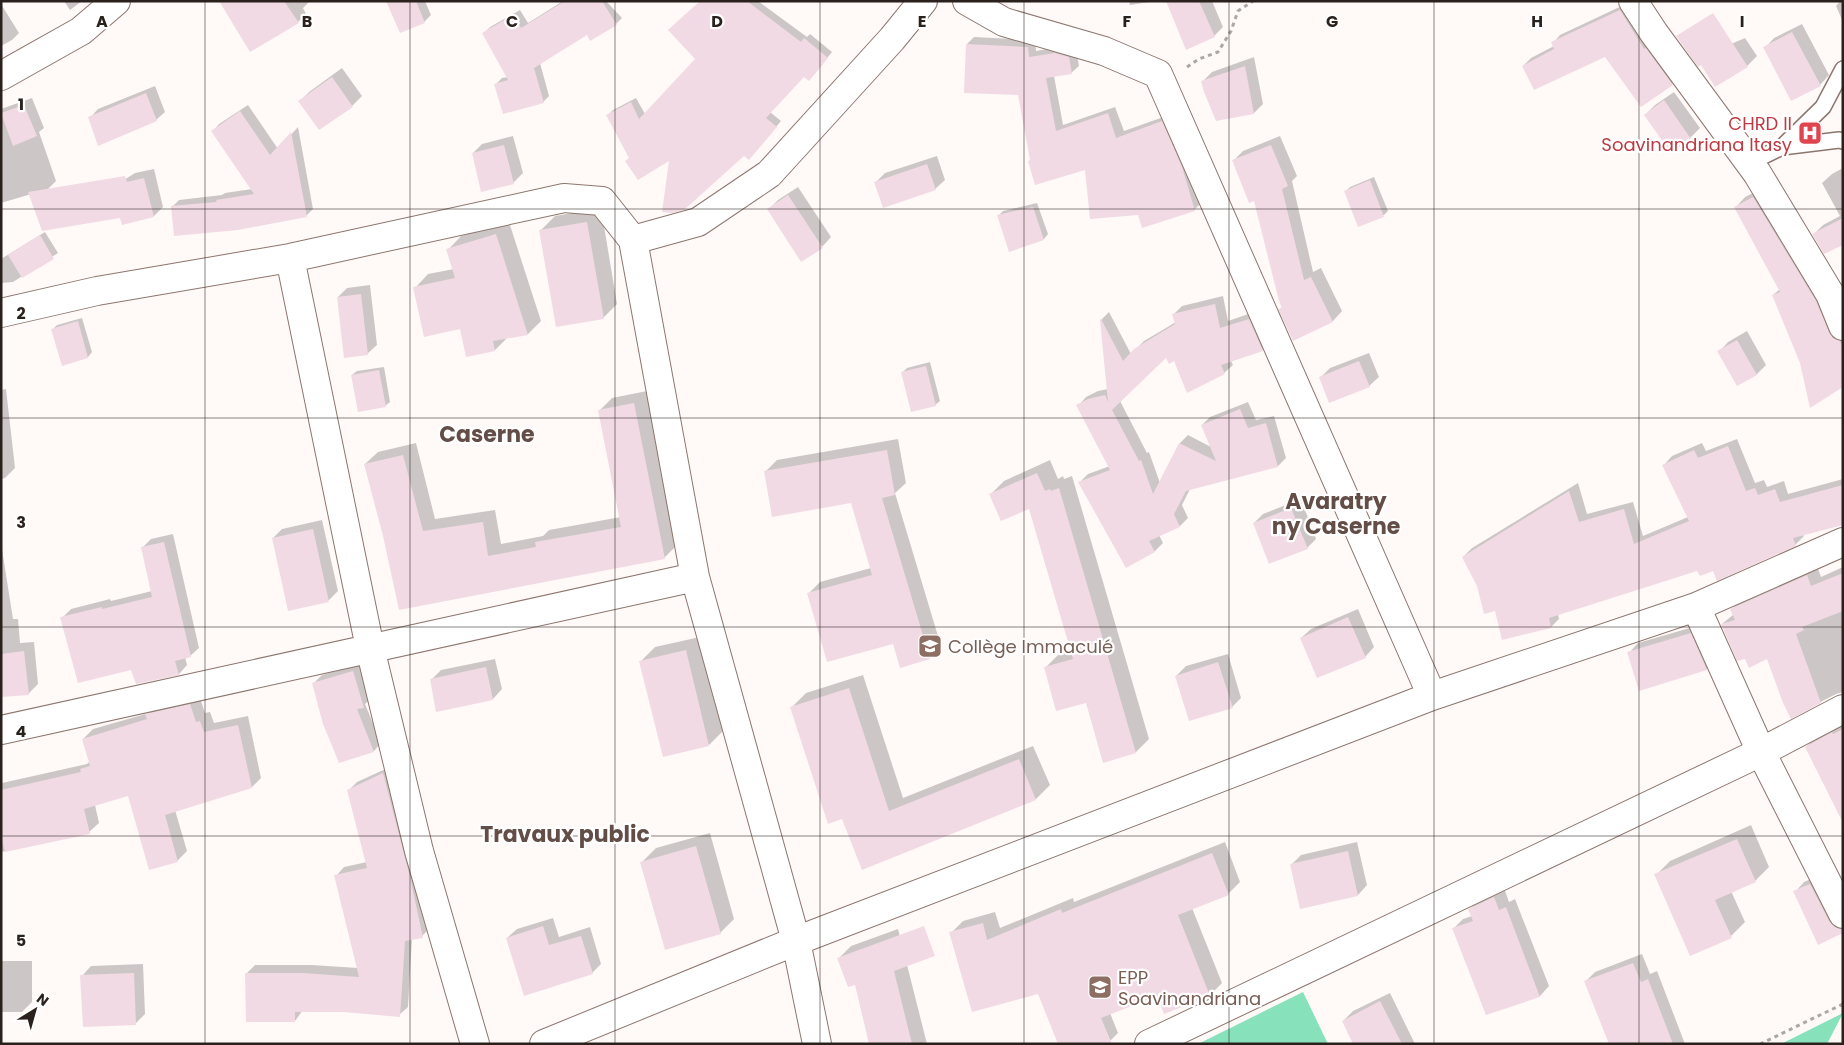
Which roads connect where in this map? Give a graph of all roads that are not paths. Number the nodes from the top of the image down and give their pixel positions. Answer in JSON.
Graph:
{"nodes":[{"id":1,"x":116,"y":1,"type":"edge"},
{"id":2,"x":923,"y":1,"type":"edge"},
{"id":3,"x":967,"y":1,"type":"edge"},
{"id":4,"x":1633,"y":1,"type":"edge"},
{"id":5,"x":1843,"y":69,"type":"edge"},
{"id":6,"x":1,"y":76,"type":"edge"},
{"id":7,"x":1843,"y":142,"type":"edge"},
{"id":8,"x":1782,"y":147,"type":"junction"},
{"id":9,"x":1749,"y":162,"type":"junction"},
{"id":10,"x":633,"y":240,"type":"junction"},
{"id":11,"x":290,"y":258,"type":"junction"},
{"id":12,"x":1836,"y":290,"type":"edge"},
{"id":13,"x":1,"y":313,"type":"edge"},
{"id":14,"x":1843,"y":326,"type":"edge"},
{"id":15,"x":1843,"y":542,"type":"edge"},
{"id":16,"x":695,"y":577,"type":"junction"},
{"id":17,"x":1696,"y":607,"type":"junction"},
{"id":18,"x":370,"y":648,"type":"junction"},
{"id":19,"x":1432,"y":696,"type":"junction"},
{"id":20,"x":1843,"y":709,"type":"edge"},
{"id":21,"x":1,"y":730,"type":"edge"},
{"id":22,"x":1761,"y":752,"type":"junction"},
{"id":23,"x":1843,"y":914,"type":"edge"},
{"id":24,"x":796,"y":941,"type":"junction"},
{"id":25,"x":475,"y":1044,"type":"edge"},
{"id":26,"x":544,"y":1044,"type":"edge"},
{"id":27,"x":818,"y":1044,"type":"edge"},
{"id":28,"x":1149,"y":1044,"type":"edge"}],
"edges":[{"from":1,"to":6,"type":"street"},
{"from":2,"to":10,"type":"street"},
{"from":3,"to":19,"type":"street"},
{"from":4,"to":9,"type":"street"},
{"from":5,"to":8,"type":"lane"},
{"from":7,"to":8,"type":"lane"},
{"from":8,"to":9,"type":"lane"},
{"from":9,"to":12,"type":"street"},
{"from":10,"to":11,"type":"street"},
{"from":10,"to":16,"type":"street"},
{"from":11,"to":13,"type":"street"},
{"from":11,"to":18,"type":"street"},
{"from":12,"to":14,"type":"street"},
{"from":15,"to":17,"type":"street"},
{"from":16,"to":18,"type":"street"},
{"from":16,"to":24,"type":"street"},
{"from":17,"to":19,"type":"street"},
{"from":17,"to":22,"type":"street"},
{"from":18,"to":21,"type":"street"},
{"from":18,"to":25,"type":"street"},
{"from":19,"to":24,"type":"street"},
{"from":20,"to":22,"type":"street"},
{"from":22,"to":23,"type":"street"},
{"from":22,"to":28,"type":"street"},
{"from":24,"to":26,"type":"street"},
{"from":24,"to":27,"type":"street"}]}
